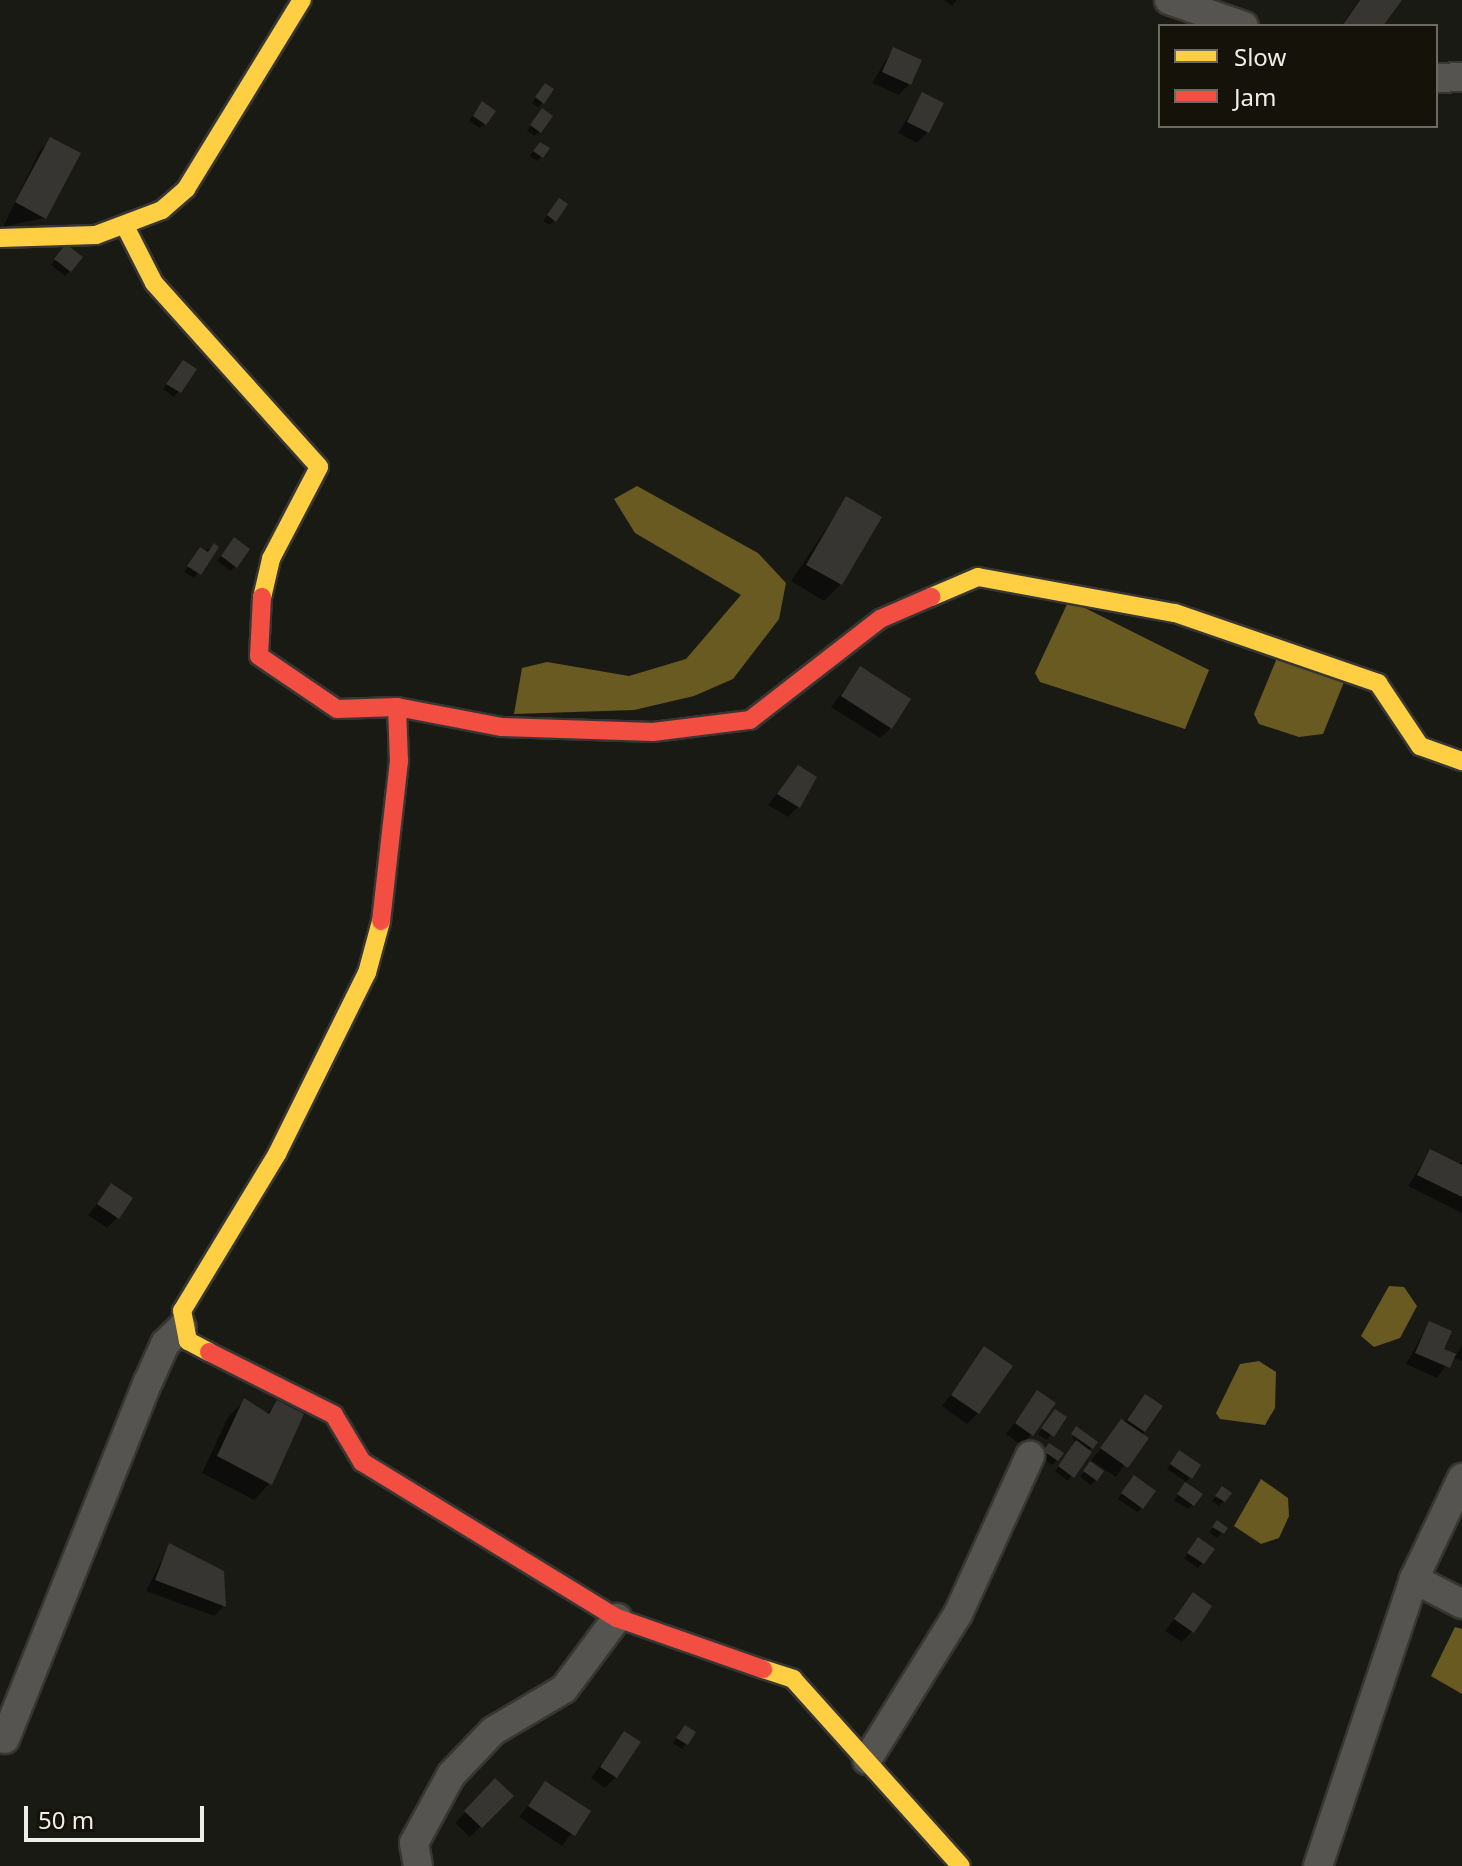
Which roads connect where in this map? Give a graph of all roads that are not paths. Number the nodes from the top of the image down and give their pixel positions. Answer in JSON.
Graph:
{"nodes":[{"id":1,"x":302,"y":0,"type":"edge"},
{"id":2,"x":1169,"y":0,"type":"edge"},
{"id":3,"x":1238,"y":24,"type":"edge"},
{"id":4,"x":1462,"y":77,"type":"edge"},
{"id":5,"x":1438,"y":78,"type":"edge"},
{"id":6,"x":126,"y":228,"type":"junction"},
{"id":7,"x":0,"y":238,"type":"edge"},
{"id":8,"x":397,"y":707,"type":"junction"},
{"id":9,"x":1462,"y":761,"type":"edge"},
{"id":10,"x":182,"y":1327,"type":"junction"},
{"id":11,"x":1030,"y":1456,"type":"dead end"},
{"id":12,"x":1462,"y":1478,"type":"edge"},
{"id":13,"x":1414,"y":1579,"type":"junction"},
{"id":14,"x":1462,"y":1604,"type":"edge"},
{"id":15,"x":617,"y":1618,"type":"junction"},
{"id":16,"x":5,"y":1739,"type":"dead end"},
{"id":17,"x":867,"y":1760,"type":"junction"},
{"id":18,"x":418,"y":1866,"type":"edge"},
{"id":19,"x":961,"y":1866,"type":"edge"},
{"id":20,"x":1318,"y":1866,"type":"edge"}],
"edges":[{"from":1,"to":6,"type":"street"},
{"from":2,"to":3,"type":"street"},
{"from":4,"to":5,"type":"street"},
{"from":6,"to":7,"type":"street"},
{"from":6,"to":8,"type":"street"},
{"from":8,"to":9,"type":"street"},
{"from":8,"to":10,"type":"street"},
{"from":10,"to":15,"type":"street"},
{"from":10,"to":16,"type":"street"},
{"from":11,"to":17,"type":"street"},
{"from":12,"to":13,"type":"street"},
{"from":13,"to":14,"type":"street"},
{"from":13,"to":20,"type":"street"},
{"from":15,"to":17,"type":"street"},
{"from":15,"to":18,"type":"street"},
{"from":17,"to":19,"type":"street"}]}
